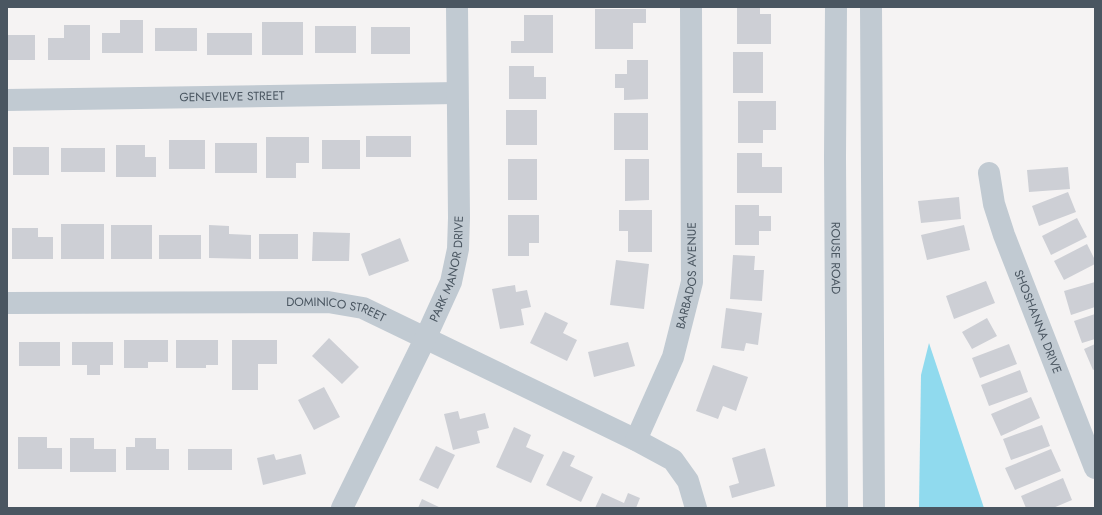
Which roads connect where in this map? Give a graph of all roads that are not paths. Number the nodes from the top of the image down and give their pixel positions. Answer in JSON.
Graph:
{"nodes":[{"id":1,"x":456,"y":7,"type":"edge"},
{"id":2,"x":690,"y":7,"type":"edge"},
{"id":3,"x":836,"y":7,"type":"edge"},
{"id":4,"x":871,"y":7,"type":"edge"},
{"id":5,"x":456,"y":93,"type":"junction"},
{"id":6,"x":7,"y":100,"type":"edge"},
{"id":7,"x":989,"y":174,"type":"dead end"},
{"id":8,"x":7,"y":302,"type":"edge"},
{"id":9,"x":425,"y":339,"type":"junction"},
{"id":10,"x":636,"y":440,"type":"junction"},
{"id":11,"x":1095,"y":468,"type":"edge"},
{"id":12,"x":342,"y":508,"type":"edge"},
{"id":13,"x":696,"y":508,"type":"edge"},
{"id":14,"x":837,"y":508,"type":"edge"},
{"id":15,"x":874,"y":508,"type":"edge"}],
"edges":[{"from":1,"to":5,"type":"street","name":"PARK MANOR DRIVE"},
{"from":2,"to":10,"type":"street","name":"BARBADOS AVENUE"},
{"from":3,"to":14,"type":"street","name":"ROUSE ROAD"},
{"from":4,"to":15,"type":"street"},
{"from":5,"to":6,"type":"street","name":"GENEVIEVE STREET"},
{"from":5,"to":9,"type":"street","name":"PARK MANOR DRIVE"},
{"from":7,"to":11,"type":"street","name":"SHOSHANNA DRIVE"},
{"from":8,"to":9,"type":"street","name":"DOMINICO STREET"},
{"from":9,"to":10,"type":"street","name":"DOMINICO STREET"},
{"from":9,"to":12,"type":"street","name":"PARK MANOR DRIVE"},
{"from":10,"to":13,"type":"street"}]}
